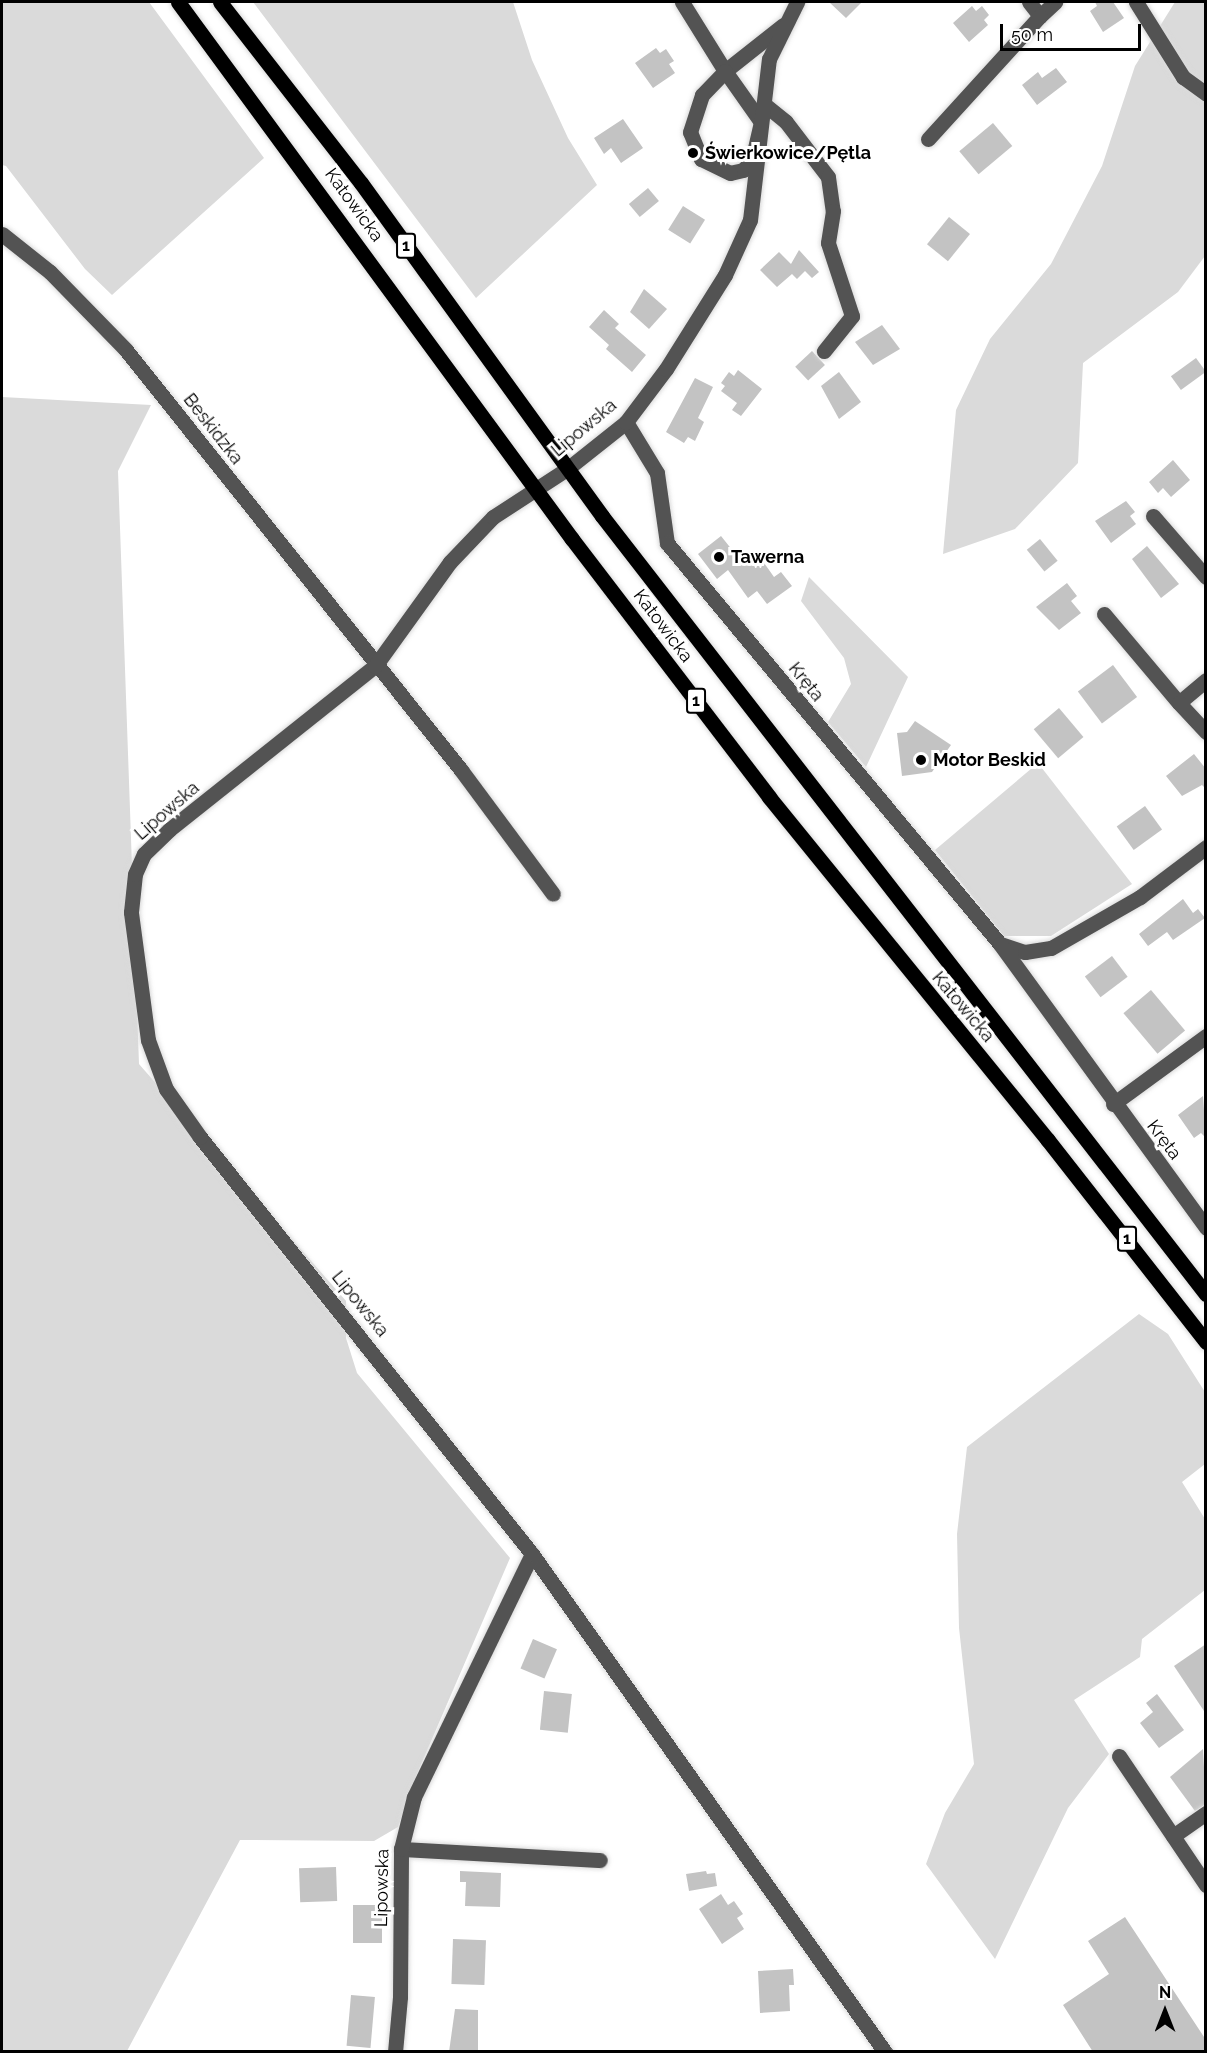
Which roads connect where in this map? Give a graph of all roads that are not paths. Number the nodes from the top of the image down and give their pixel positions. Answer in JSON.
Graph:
{"nodes":[{"id":1,"x":178,"y":2,"type":"edge"},
{"id":2,"x":220,"y":2,"type":"edge"},
{"id":3,"x":682,"y":2,"type":"edge"},
{"id":4,"x":797,"y":2,"type":"edge"},
{"id":5,"x":1029,"y":2,"type":"edge"},
{"id":6,"x":1055,"y":2,"type":"edge"},
{"id":7,"x":1136,"y":2,"type":"edge"},
{"id":8,"x":1040,"y":16,"type":"junction"},
{"id":9,"x":786,"y":23,"type":"junction"},
{"id":10,"x":725,"y":71,"type":"junction"},
{"id":11,"x":1206,"y":94,"type":"edge"},
{"id":12,"x":764,"y":104,"type":"junction"},
{"id":13,"x":761,"y":122,"type":"junction"},
{"id":14,"x":928,"y":139,"type":"dead end"},
{"id":15,"x":2,"y":234,"type":"edge"},
{"id":16,"x":824,"y":351,"type":"dead end"},
{"id":17,"x":626,"y":422,"type":"junction"},
{"id":18,"x":567,"y":469,"type":"junction"},
{"id":19,"x":536,"y":490,"type":"junction"},
{"id":20,"x":1153,"y":516,"type":"dead end"},
{"id":21,"x":1206,"y":577,"type":"edge"},
{"id":22,"x":1104,"y":614,"type":"dead end"},
{"id":23,"x":375,"y":666,"type":"junction"},
{"id":24,"x":1206,"y":680,"type":"edge"},
{"id":25,"x":1179,"y":703,"type":"junction"},
{"id":26,"x":1206,"y":732,"type":"edge"},
{"id":27,"x":1206,"y":847,"type":"edge"},
{"id":28,"x":554,"y":894,"type":"dead end"},
{"id":29,"x":1000,"y":944,"type":"junction"},
{"id":30,"x":1206,"y":1036,"type":"edge"},
{"id":31,"x":1113,"y":1104,"type":"junction"},
{"id":32,"x":1206,"y":1228,"type":"edge"},
{"id":33,"x":1206,"y":1294,"type":"edge"},
{"id":34,"x":1206,"y":1342,"type":"edge"},
{"id":35,"x":532,"y":1554,"type":"junction"},
{"id":36,"x":1119,"y":1756,"type":"dead end"},
{"id":37,"x":1206,"y":1813,"type":"edge"},
{"id":38,"x":1173,"y":1836,"type":"junction"},
{"id":39,"x":401,"y":1849,"type":"junction"},
{"id":40,"x":600,"y":1860,"type":"dead end"},
{"id":41,"x":1206,"y":1885,"type":"edge"},
{"id":42,"x":395,"y":2052,"type":"edge"},
{"id":43,"x":885,"y":2052,"type":"edge"}],
"edges":[{"from":1,"to":19,"type":"main road","name":"Katowicka","number":"1"},
{"from":2,"to":18,"type":"main road","name":"Katowicka","number":"1"},
{"from":3,"to":10,"type":"street"},
{"from":4,"to":9,"type":"street","name":"Lipowska"},
{"from":5,"to":8,"type":"street"},
{"from":6,"to":8,"type":"street"},
{"from":7,"to":11,"type":"street"},
{"from":8,"to":14,"type":"street"},
{"from":9,"to":10,"type":"street"},
{"from":9,"to":12,"type":"street","name":"Lipowska"},
{"from":10,"to":13,"type":"street"},
{"from":10,"to":13,"type":"street"},
{"from":12,"to":13,"type":"street","name":"Lipowska"},
{"from":12,"to":16,"type":"street"},
{"from":13,"to":17,"type":"street","name":"Lipowska"},
{"from":15,"to":23,"type":"street","name":"Beskidzka"},
{"from":17,"to":18,"type":"street","name":"Lipowska"},
{"from":17,"to":29,"type":"street","name":"Kręta"},
{"from":18,"to":19,"type":"street","name":"Lipowska"},
{"from":18,"to":33,"type":"main road","name":"Katowicka","number":"1"},
{"from":19,"to":23,"type":"street","name":"Lipowska"},
{"from":19,"to":34,"type":"main road","name":"Katowicka","number":"1"},
{"from":20,"to":21,"type":"street"},
{"from":22,"to":25,"type":"street"},
{"from":23,"to":28,"type":"street"},
{"from":23,"to":35,"type":"street","name":"Lipowska"},
{"from":24,"to":25,"type":"street"},
{"from":25,"to":26,"type":"street"},
{"from":27,"to":29,"type":"street"},
{"from":29,"to":31,"type":"street","name":"Kręta"},
{"from":30,"to":31,"type":"street"},
{"from":31,"to":32,"type":"street","name":"Kręta"},
{"from":35,"to":39,"type":"street","name":"Lipowska"},
{"from":35,"to":43,"type":"street"},
{"from":36,"to":38,"type":"street"},
{"from":37,"to":38,"type":"street"},
{"from":38,"to":41,"type":"street"},
{"from":39,"to":40,"type":"street"},
{"from":39,"to":42,"type":"street","name":"Lipowska"}]}
